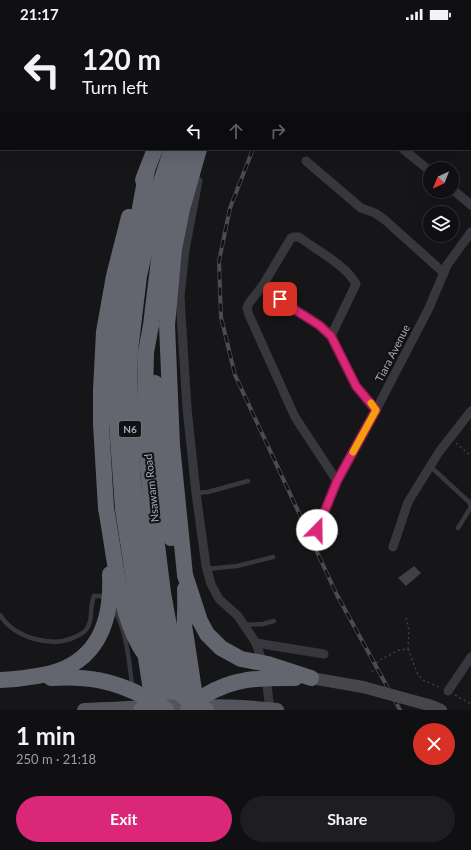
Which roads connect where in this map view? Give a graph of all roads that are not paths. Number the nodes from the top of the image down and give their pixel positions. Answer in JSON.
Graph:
{"nodes":[{"id":1,"x":154,"y":150,"type":"edge"},
{"id":2,"x":172,"y":150,"type":"edge"},
{"id":3,"x":187,"y":150,"type":"edge"},
{"id":4,"x":199,"y":150,"type":"edge"},
{"id":5,"x":203,"y":150,"type":"edge"},
{"id":6,"x":404,"y":150,"type":"edge"},
{"id":7,"x":306,"y":161,"type":"dead end"},
{"id":8,"x":423,"y":165,"type":"edge"},
{"id":9,"x":147,"y":170,"type":"junction"},
{"id":10,"x":459,"y":195,"type":"edge"},
{"id":11,"x":471,"y":205,"type":"edge"},
{"id":12,"x":471,"y":232,"type":"edge"},
{"id":13,"x":444,"y":273,"type":"junction"},
{"id":14,"x":263,"y":285,"type":"junction"},
{"id":15,"x":151,"y":325,"type":"junction"},
{"id":16,"x":331,"y":336,"type":"junction"},
{"id":17,"x":376,"y":410,"type":"junction"},
{"id":18,"x":471,"y":412,"type":"edge"},
{"id":19,"x":431,"y":467,"type":"junction"},
{"id":20,"x":248,"y":481,"type":"dead end"},
{"id":21,"x":337,"y":481,"type":"junction"},
{"id":22,"x":196,"y":493,"type":"junction"},
{"id":23,"x":106,"y":508,"type":"junction"},
{"id":24,"x":458,"y":528,"type":"dead end"},
{"id":25,"x":317,"y":530,"type":"dead end"},
{"id":26,"x":393,"y":547,"type":"dead end"},
{"id":27,"x":273,"y":557,"type":"dead end"},
{"id":28,"x":206,"y":569,"type":"junction"},
{"id":29,"x":185,"y":574,"type":"junction"},
{"id":30,"x":0,"y":615,"type":"edge"},
{"id":31,"x":274,"y":621,"type":"dead end"},
{"id":32,"x":243,"y":624,"type":"junction"},
{"id":33,"x":256,"y":643,"type":"junction"},
{"id":34,"x":324,"y":654,"type":"dead end"},
{"id":35,"x":471,"y":657,"type":"edge"},
{"id":36,"x":311,"y":678,"type":"junction"},
{"id":37,"x":8,"y":680,"type":"edge"},
{"id":38,"x":448,"y":691,"type":"road end"},
{"id":39,"x":133,"y":696,"type":"dead end"},
{"id":40,"x":137,"y":706,"type":"edge"},
{"id":41,"x":84,"y":710,"type":"edge"},
{"id":42,"x":134,"y":710,"type":"edge"},
{"id":43,"x":154,"y":710,"type":"edge"},
{"id":44,"x":168,"y":710,"type":"edge"},
{"id":45,"x":184,"y":710,"type":"edge"},
{"id":46,"x":188,"y":710,"type":"edge"},
{"id":47,"x":197,"y":710,"type":"edge"},
{"id":48,"x":206,"y":710,"type":"edge"},
{"id":49,"x":270,"y":710,"type":"edge"},
{"id":50,"x":277,"y":710,"type":"edge"},
{"id":51,"x":441,"y":710,"type":"edge"}],
"edges":[{"from":1,"to":9,"type":"highway"},
{"from":2,"to":44,"type":"highway","name":"Nsawam Road","number":"N6"},
{"from":3,"to":15,"type":"highway","name":"Nsawam Road","number":"N6"},
{"from":4,"to":29,"type":"highway"},
{"from":5,"to":22,"type":"street"},
{"from":6,"to":8,"type":"street"},
{"from":7,"to":13,"type":"street"},
{"from":9,"to":23,"type":"highway"},
{"from":9,"to":43,"type":"highway"},
{"from":10,"to":11,"type":"street"},
{"from":12,"to":13,"type":"street","name":"Tiara Avenue"},
{"from":13,"to":17,"type":"street","name":"Tiara Avenue"},
{"from":14,"to":16,"type":"street"},
{"from":14,"to":16,"type":"street"},
{"from":14,"to":21,"type":"street"},
{"from":15,"to":45,"type":"highway","name":"Nsawam Road","number":"N6"},
{"from":15,"to":47,"type":"highway"},
{"from":16,"to":17,"type":"street"},
{"from":17,"to":21,"type":"street","name":"Tiara Avenue"},
{"from":18,"to":19,"type":"street"},
{"from":19,"to":24,"type":"lane"},
{"from":19,"to":26,"type":"street"},
{"from":20,"to":22,"type":"lane"},
{"from":21,"to":25,"type":"street","name":"Tiara Avenue"},
{"from":22,"to":28,"type":"street"},
{"from":23,"to":37,"type":"highway","bridge":true},
{"from":23,"to":48,"type":"highway","bridge":true},
{"from":27,"to":28,"type":"lane"},
{"from":28,"to":32,"type":"street"},
{"from":29,"to":36,"type":"highway","bridge":true},
{"from":29,"to":40,"type":"highway","bridge":true},
{"from":30,"to":39,"type":"lane"},
{"from":31,"to":32,"type":"lane"},
{"from":32,"to":33,"type":"street"},
{"from":33,"to":34,"type":"street"},
{"from":33,"to":49,"type":"street"},
{"from":35,"to":38,"type":"street"},
{"from":36,"to":46,"type":"highway","bridge":true},
{"from":36,"to":51,"type":"street","bridge":true},
{"from":37,"to":44,"type":"highway","bridge":true},
{"from":40,"to":42,"type":"lane"},
{"from":41,"to":50,"type":"main road","bridge":true}]}
